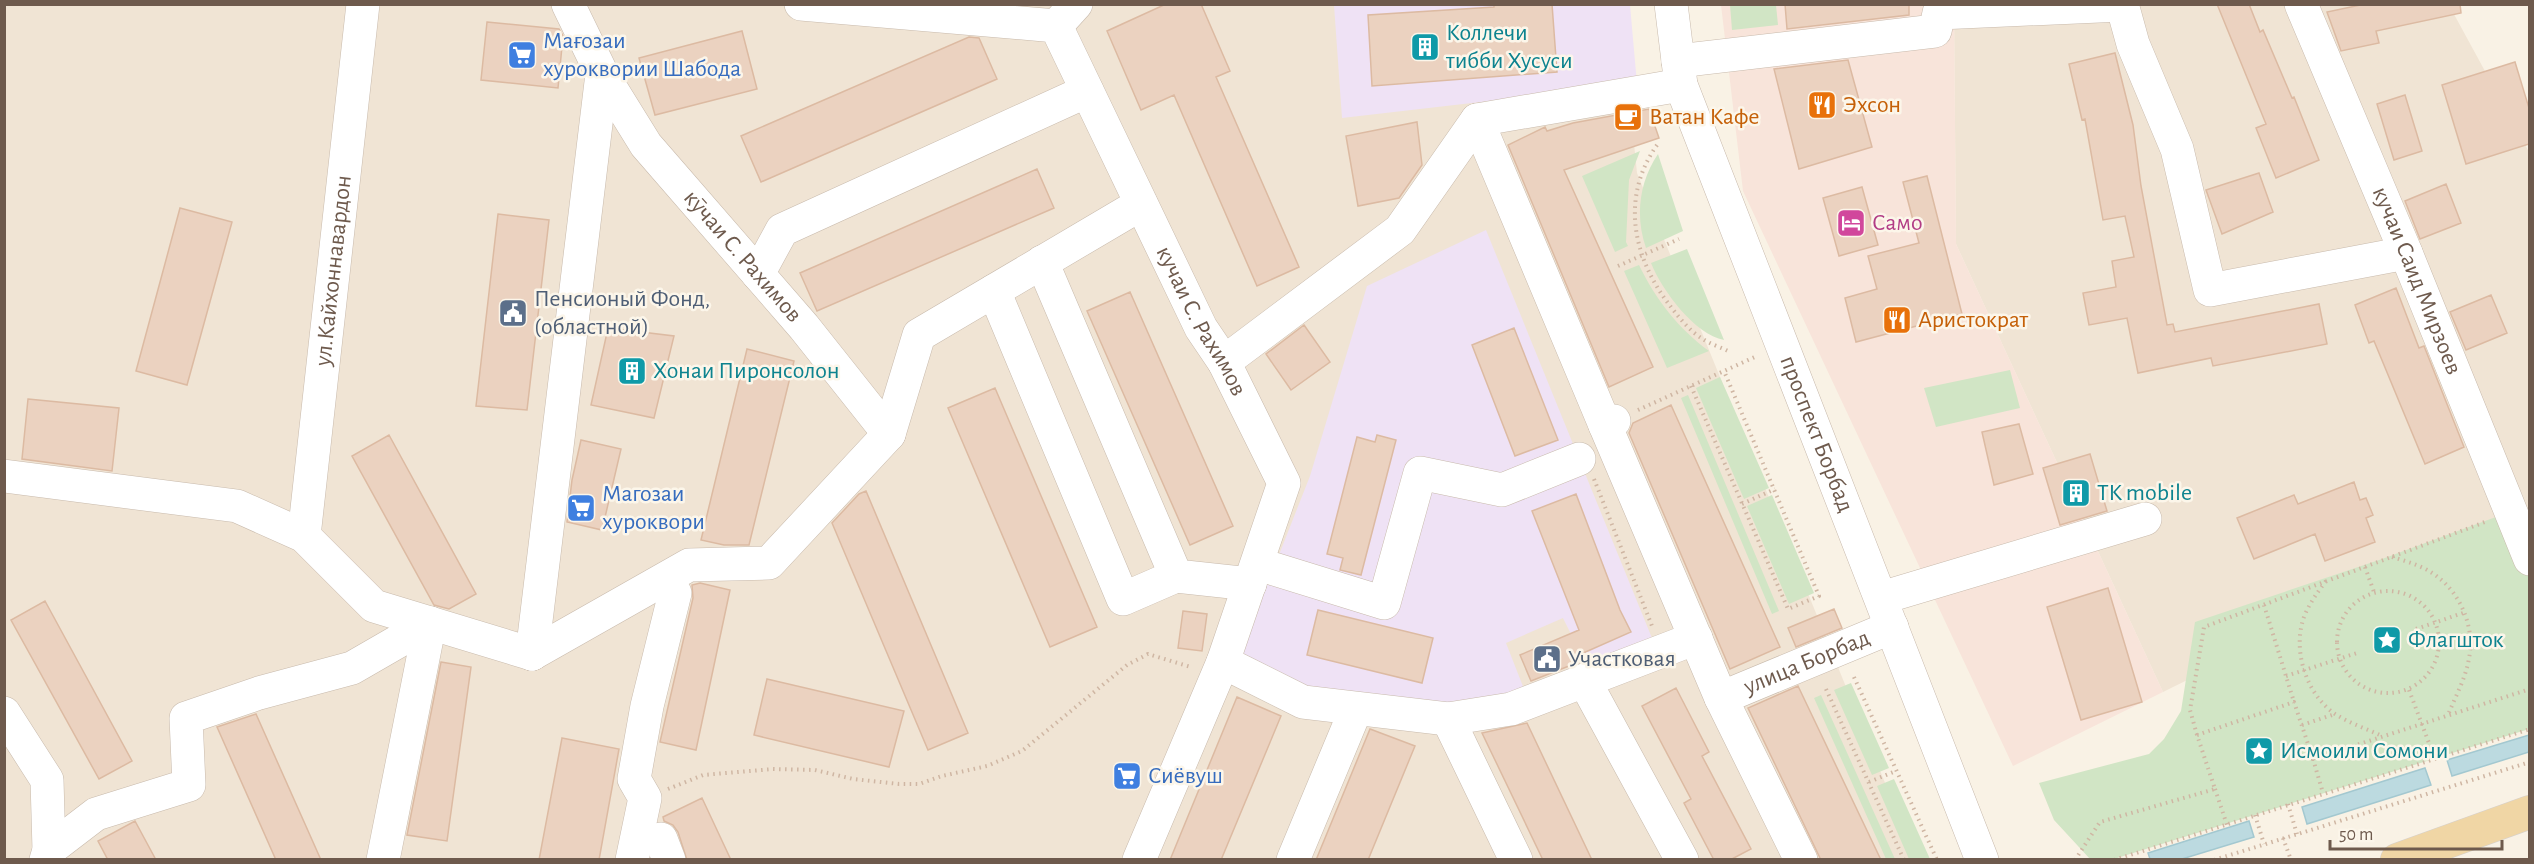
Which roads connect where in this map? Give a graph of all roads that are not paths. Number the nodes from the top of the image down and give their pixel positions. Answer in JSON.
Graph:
{"nodes":[{"id":1,"x":363,"y":4,"type":"edge"},
{"id":2,"x":568,"y":4,"type":"edge"},
{"id":3,"x":801,"y":4,"type":"edge"},
{"id":4,"x":1671,"y":4,"type":"edge"},
{"id":5,"x":2301,"y":4,"type":"edge"},
{"id":6,"x":2122,"y":5,"type":"edge"},
{"id":7,"x":1939,"y":9,"type":"edge"},
{"id":8,"x":1063,"y":12,"type":"edge"},
{"id":9,"x":1679,"y":73,"type":"junction"},
{"id":10,"x":602,"y":74,"type":"junction"},
{"id":11,"x":1087,"y":91,"type":"junction"},
{"id":12,"x":1477,"y":120,"type":"junction"},
{"id":13,"x":1141,"y":204,"type":"junction"},
{"id":14,"x":2406,"y":253,"type":"junction"},
{"id":15,"x":1042,"y":262,"type":"junction"},
{"id":16,"x":758,"y":274,"type":"junction"},
{"id":17,"x":994,"y":291,"type":"junction"},
{"id":18,"x":1224,"y":363,"type":"junction"},
{"id":19,"x":889,"y":434,"type":"junction"},
{"id":20,"x":1579,"y":459,"type":"dead end"},
{"id":21,"x":4,"y":476,"type":"edge"},
{"id":22,"x":2145,"y":519,"type":"dead end"},
{"id":23,"x":304,"y":536,"type":"junction"},
{"id":24,"x":2529,"y":559,"type":"edge"},
{"id":25,"x":1176,"y":576,"type":"junction"},
{"id":26,"x":1262,"y":577,"type":"junction"},
{"id":27,"x":675,"y":593,"type":"dead end"},
{"id":28,"x":1886,"y":613,"type":"junction"},
{"id":29,"x":430,"y":623,"type":"junction"},
{"id":30,"x":1696,"y":638,"type":"junction"},
{"id":31,"x":532,"y":654,"type":"junction"},
{"id":32,"x":1219,"y":671,"type":"junction"},
{"id":33,"x":1584,"y":680,"type":"junction"},
{"id":34,"x":1721,"y":698,"type":"junction"},
{"id":35,"x":1356,"y":708,"type":"junction"},
{"id":36,"x":4,"y":713,"type":"edge"},
{"id":37,"x":1448,"y":719,"type":"junction"},
{"id":38,"x":2529,"y":812,"type":"edge"},
{"id":39,"x":48,"y":855,"type":"edge"},
{"id":40,"x":383,"y":860,"type":"edge"},
{"id":41,"x":632,"y":860,"type":"edge"},
{"id":42,"x":1139,"y":860,"type":"edge"},
{"id":43,"x":1293,"y":860,"type":"edge"},
{"id":44,"x":1516,"y":860,"type":"edge"},
{"id":45,"x":1682,"y":860,"type":"edge"},
{"id":46,"x":1801,"y":860,"type":"edge"},
{"id":47,"x":1982,"y":860,"type":"edge"},
{"id":48,"x":2397,"y":860,"type":"edge"}],
"edges":[{"from":1,"to":23,"type":"street","name":"ул.Кайхоннавардон"},
{"from":2,"to":10,"type":"street","name":"кӯчаи С. Рахимов"},
{"from":3,"to":8,"type":"street","name":"кучаи С. Рахимов"},
{"from":4,"to":9,"type":"street","name":"проспект Борбад"},
{"from":5,"to":14,"type":"street","name":"кучаи Саид Мирзоев"},
{"from":6,"to":7,"type":"street"},
{"from":6,"to":14,"type":"street"},
{"from":7,"to":9,"type":"street"},
{"from":8,"to":11,"type":"street","name":"кучаи С. Рахимов"},
{"from":9,"to":12,"type":"street"},
{"from":9,"to":28,"type":"street","name":"проспект Борбад"},
{"from":10,"to":16,"type":"street","name":"кӯчаи С. Рахимов"},
{"from":10,"to":31,"type":"street"},
{"from":11,"to":13,"type":"street","name":"кучаи С. Рахимов"},
{"from":11,"to":16,"type":"street"},
{"from":12,"to":18,"type":"street"},
{"from":12,"to":30,"type":"street"},
{"from":13,"to":15,"type":"street"},
{"from":13,"to":18,"type":"street","name":"кучаи С. Рахимов"},
{"from":14,"to":24,"type":"street","name":"кучаи Саид Мирзоев"},
{"from":15,"to":17,"type":"street"},
{"from":15,"to":25,"type":"street"},
{"from":16,"to":19,"type":"street","name":"кӯчаи С. Рахимов"},
{"from":17,"to":19,"type":"street"},
{"from":17,"to":25,"type":"street"},
{"from":18,"to":26,"type":"street","name":"кучаи С. Рахимов"},
{"from":19,"to":31,"type":"street"},
{"from":20,"to":26,"type":"street"},
{"from":21,"to":23,"type":"street"},
{"from":22,"to":28,"type":"street","name":"улица Борбад"},
{"from":23,"to":29,"type":"street"},
{"from":25,"to":26,"type":"street"},
{"from":26,"to":32,"type":"street","name":"кучаи С. Рахимов"},
{"from":27,"to":41,"type":"street"},
{"from":28,"to":34,"type":"street","name":"улица Борбад"},
{"from":28,"to":47,"type":"street","name":"проспект Борбад"},
{"from":29,"to":31,"type":"street"},
{"from":29,"to":39,"type":"street"},
{"from":29,"to":40,"type":"street"},
{"from":30,"to":33,"type":"street"},
{"from":30,"to":34,"type":"street"},
{"from":32,"to":35,"type":"street"},
{"from":32,"to":42,"type":"street","name":"кучаи С. Рахимов"},
{"from":33,"to":37,"type":"street"},
{"from":33,"to":45,"type":"street"},
{"from":34,"to":46,"type":"street"},
{"from":35,"to":37,"type":"street"},
{"from":35,"to":43,"type":"street"},
{"from":36,"to":39,"type":"street"},
{"from":37,"to":44,"type":"street"},
{"from":38,"to":48,"type":"main road"}]}
